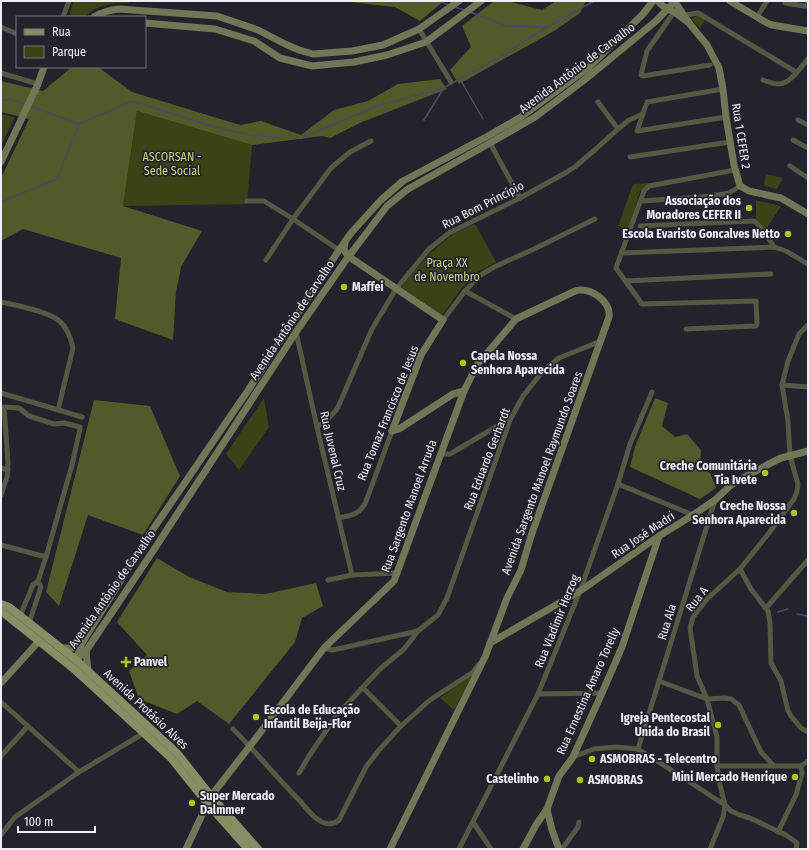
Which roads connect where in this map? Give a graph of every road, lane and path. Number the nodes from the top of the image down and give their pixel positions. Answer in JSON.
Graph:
{"nodes":[{"id":1,"x":69,"y":1,"type":"edge"},
{"id":2,"x":459,"y":1,"type":"edge"},
{"id":3,"x":481,"y":1,"type":"edge"},
{"id":4,"x":645,"y":1,"type":"edge"},
{"id":5,"x":653,"y":1,"type":"edge"},
{"id":6,"x":658,"y":1,"type":"edge"},
{"id":7,"x":662,"y":1,"type":"edge"},
{"id":8,"x":675,"y":1,"type":"edge"},
{"id":9,"x":730,"y":1,"type":"edge"},
{"id":10,"x":767,"y":1,"type":"edge"},
{"id":11,"x":786,"y":2,"type":"dead end"},
{"id":12,"x":738,"y":3,"type":"edge"},
{"id":13,"x":808,"y":3,"type":"edge"},
{"id":14,"x":670,"y":11,"type":"junction"},
{"id":15,"x":643,"y":14,"type":"junction"},
{"id":16,"x":63,"y":16,"type":"edge"},
{"id":17,"x":96,"y":16,"type":"edge"},
{"id":18,"x":683,"y":16,"type":"junction"},
{"id":19,"x":757,"y":17,"type":"junction"},
{"id":20,"x":146,"y":23,"type":"edge"},
{"id":21,"x":1,"y":27,"type":"edge"},
{"id":22,"x":419,"y":29,"type":"junction"},
{"id":23,"x":258,"y":30,"type":"junction"},
{"id":24,"x":808,"y":31,"type":"edge"},
{"id":25,"x":16,"y":34,"type":"edge"},
{"id":26,"x":254,"y":41,"type":"junction"},
{"id":27,"x":426,"y":42,"type":"junction"},
{"id":28,"x":352,"y":51,"type":"junction"},
{"id":29,"x":808,"y":59,"type":"edge"},
{"id":30,"x":354,"y":62,"type":"junction"},
{"id":31,"x":710,"y":65,"type":"dead end"},
{"id":32,"x":44,"y":68,"type":"edge"},
{"id":33,"x":796,"y":72,"type":"junction"},
{"id":34,"x":1,"y":73,"type":"edge"},
{"id":35,"x":763,"y":80,"type":"dead end"},
{"id":36,"x":451,"y":82,"type":"dead end"},
{"id":37,"x":38,"y":84,"type":"junction"},
{"id":38,"x":723,"y":89,"type":"junction"},
{"id":39,"x":598,"y":102,"type":"dead end"},
{"id":40,"x":643,"y":114,"type":"junction"},
{"id":41,"x":726,"y":117,"type":"junction"},
{"id":42,"x":798,"y":120,"type":"dead end"},
{"id":43,"x":808,"y":125,"type":"edge"},
{"id":44,"x":618,"y":129,"type":"junction"},
{"id":45,"x":793,"y":140,"type":"dead end"},
{"id":46,"x":371,"y":141,"type":"dead end"},
{"id":47,"x":730,"y":142,"type":"junction"},
{"id":48,"x":490,"y":143,"type":"junction"},
{"id":49,"x":808,"y":148,"type":"edge"},
{"id":50,"x":630,"y":157,"type":"dead end"},
{"id":51,"x":1,"y":162,"type":"edge"},
{"id":52,"x":790,"y":166,"type":"dead end"},
{"id":53,"x":735,"y":170,"type":"junction"},
{"id":54,"x":808,"y":178,"type":"edge"},
{"id":55,"x":740,"y":186,"type":"junction"},
{"id":56,"x":520,"y":198,"type":"junction"},
{"id":57,"x":247,"y":201,"type":"dead end"},
{"id":58,"x":641,"y":201,"type":"junction"},
{"id":59,"x":808,"y":214,"type":"edge"},
{"id":60,"x":293,"y":219,"type":"junction"},
{"id":61,"x":595,"y":219,"type":"dead end"},
{"id":62,"x":640,"y":226,"type":"dead end"},
{"id":63,"x":346,"y":240,"type":"junction"},
{"id":64,"x":774,"y":247,"type":"junction"},
{"id":65,"x":339,"y":250,"type":"junction"},
{"id":66,"x":622,"y":253,"type":"junction"},
{"id":67,"x":348,"y":256,"type":"junction"},
{"id":68,"x":266,"y":260,"type":"dead end"},
{"id":69,"x":808,"y":264,"type":"edge"},
{"id":70,"x":341,"y":267,"type":"junction"},
{"id":71,"x":771,"y":274,"type":"dead end"},
{"id":72,"x":625,"y":281,"type":"junction"},
{"id":73,"x":396,"y":289,"type":"junction"},
{"id":74,"x":579,"y":290,"type":"joint"},
{"id":75,"x":465,"y":291,"type":"junction"},
{"id":76,"x":1,"y":302,"type":"edge"},
{"id":77,"x":516,"y":319,"type":"junction"},
{"id":78,"x":443,"y":320,"type":"junction"},
{"id":79,"x":808,"y":325,"type":"edge"},
{"id":80,"x":686,"y":329,"type":"dead end"},
{"id":81,"x":296,"y":332,"type":"junction"},
{"id":82,"x":601,"y":341,"type":"junction"},
{"id":83,"x":782,"y":385,"type":"junction"},
{"id":84,"x":808,"y":386,"type":"edge"},
{"id":85,"x":464,"y":391,"type":"junction"},
{"id":86,"x":652,"y":392,"type":"dead end"},
{"id":87,"x":1,"y":393,"type":"edge"},
{"id":88,"x":58,"y":410,"type":"junction"},
{"id":89,"x":82,"y":417,"type":"dead end"},
{"id":90,"x":510,"y":420,"type":"junction"},
{"id":91,"x":317,"y":427,"type":"junction"},
{"id":92,"x":392,"y":431,"type":"junction"},
{"id":93,"x":808,"y":451,"type":"edge"},
{"id":94,"x":441,"y":454,"type":"junction"},
{"id":95,"x":790,"y":456,"type":"junction"},
{"id":96,"x":1,"y":468,"type":"edge"},
{"id":97,"x":8,"y":470,"type":"junction"},
{"id":98,"x":4,"y":476,"type":"edge"},
{"id":99,"x":618,"y":484,"type":"junction"},
{"id":100,"x":1,"y":495,"type":"edge"},
{"id":101,"x":715,"y":500,"type":"junction"},
{"id":102,"x":693,"y":515,"type":"junction"},
{"id":103,"x":338,"y":518,"type":"junction"},
{"id":104,"x":150,"y":533,"type":"junction"},
{"id":105,"x":659,"y":536,"type":"junction"},
{"id":106,"x":160,"y":540,"type":"junction"},
{"id":107,"x":145,"y":541,"type":"junction"},
{"id":108,"x":1,"y":545,"type":"edge"},
{"id":109,"x":155,"y":548,"type":"junction"},
{"id":110,"x":46,"y":557,"type":"junction"},
{"id":111,"x":808,"y":560,"type":"edge"},
{"id":112,"x":740,"y":569,"type":"junction"},
{"id":113,"x":397,"y":573,"type":"junction"},
{"id":114,"x":352,"y":575,"type":"junction"},
{"id":115,"x":328,"y":580,"type":"dead end"},
{"id":116,"x":38,"y":581,"type":"junction"},
{"id":117,"x":580,"y":591,"type":"junction"},
{"id":118,"x":1,"y":604,"type":"edge"},
{"id":119,"x":25,"y":604,"type":"junction"},
{"id":120,"x":34,"y":608,"type":"junction"},
{"id":121,"x":766,"y":608,"type":"junction"},
{"id":122,"x":1,"y":611,"type":"edge"},
{"id":123,"x":20,"y":616,"type":"junction"},
{"id":124,"x":29,"y":623,"type":"junction"},
{"id":125,"x":418,"y":631,"type":"junction"},
{"id":126,"x":39,"y":641,"type":"junction"},
{"id":127,"x":490,"y":642,"type":"junction"},
{"id":128,"x":82,"y":643,"type":"junction"},
{"id":129,"x":62,"y":648,"type":"junction"},
{"id":130,"x":324,"y":648,"type":"junction"},
{"id":131,"x":86,"y":651,"type":"junction"},
{"id":132,"x":485,"y":657,"type":"junction"},
{"id":133,"x":60,"y":658,"type":"junction"},
{"id":134,"x":76,"y":660,"type":"junction"},
{"id":135,"x":74,"y":670,"type":"junction"},
{"id":136,"x":88,"y":671,"type":"junction"},
{"id":137,"x":659,"y":681,"type":"junction"},
{"id":138,"x":1,"y":683,"type":"edge"},
{"id":139,"x":363,"y":688,"type":"junction"},
{"id":140,"x":602,"y":693,"type":"junction"},
{"id":141,"x":538,"y":694,"type":"junction"},
{"id":142,"x":707,"y":699,"type":"junction"},
{"id":143,"x":1,"y":702,"type":"edge"},
{"id":144,"x":28,"y":726,"type":"junction"},
{"id":145,"x":401,"y":726,"type":"junction"},
{"id":146,"x":233,"y":729,"type":"dead end"},
{"id":147,"x":808,"y":732,"type":"edge"},
{"id":148,"x":144,"y":733,"type":"junction"},
{"id":149,"x":250,"y":746,"type":"junction"},
{"id":150,"x":638,"y":749,"type":"junction"},
{"id":151,"x":1,"y":756,"type":"edge"},
{"id":152,"x":573,"y":757,"type":"junction"},
{"id":153,"x":808,"y":761,"type":"edge"},
{"id":154,"x":717,"y":766,"type":"junction"},
{"id":155,"x":774,"y":766,"type":"junction"},
{"id":156,"x":801,"y":766,"type":"junction"},
{"id":157,"x":79,"y":772,"type":"junction"},
{"id":158,"x":299,"y":773,"type":"dead end"},
{"id":159,"x":209,"y":799,"type":"junction"},
{"id":160,"x":725,"y":805,"type":"junction"},
{"id":161,"x":547,"y":808,"type":"junction"},
{"id":162,"x":473,"y":822,"type":"junction"},
{"id":163,"x":579,"y":822,"type":"dead end"},
{"id":164,"x":778,"y":832,"type":"junction"},
{"id":165,"x":1,"y":835,"type":"edge"},
{"id":166,"x":186,"y":849,"type":"edge"},
{"id":167,"x":248,"y":849,"type":"edge"},
{"id":168,"x":258,"y":849,"type":"edge"},
{"id":169,"x":390,"y":849,"type":"edge"},
{"id":170,"x":459,"y":849,"type":"edge"},
{"id":171,"x":491,"y":849,"type":"edge"},
{"id":172,"x":523,"y":849,"type":"edge"},
{"id":173,"x":560,"y":849,"type":"edge"},
{"id":174,"x":710,"y":849,"type":"edge"},
{"id":175,"x":796,"y":849,"type":"edge"}],
"edges":[{"from":1,"to":16,"type":"street"},
{"from":2,"to":22,"type":"street"},
{"from":3,"to":27,"type":"street"},
{"from":4,"to":15,"type":"street"},
{"from":5,"to":15,"type":"street","name":"Avenida Antônio de Carvalho"},
{"from":6,"to":14,"type":"street","name":"Rua 1 CEFER 2"},
{"from":7,"to":8,"type":"street"},
{"from":8,"to":14,"type":"street","name":"Avenida Antônio de Carvalho"},
{"from":8,"to":18,"type":"street","name":"Rua 1 CEFER 2"},
{"from":9,"to":12,"type":"street"},
{"from":10,"to":19,"type":"street"},
{"from":11,"to":13,"type":"street"},
{"from":12,"to":19,"type":"street"},
{"from":14,"to":18,"type":"street","name":"Rua 1 CEFER 2"},
{"from":14,"to":31,"type":"street"},
{"from":14,"to":48,"type":"street","name":"Avenida Antônio de Carvalho"},
{"from":15,"to":63,"type":"street","name":"Avenida Antônio de Carvalho"},
{"from":17,"to":23,"type":"street"},
{"from":18,"to":33,"type":"street"},
{"from":18,"to":38,"type":"street","name":"Rua 1 CEFER 2"},
{"from":19,"to":24,"type":"street"},
{"from":20,"to":26,"type":"street"},
{"from":21,"to":25,"type":"street"},
{"from":22,"to":27,"type":"street"},
{"from":22,"to":28,"type":"street"},
{"from":23,"to":26,"type":"street"},
{"from":23,"to":28,"type":"street"},
{"from":26,"to":30,"type":"street"},
{"from":27,"to":30,"type":"street"},
{"from":27,"to":36,"type":"street"},
{"from":28,"to":30,"type":"street"},
{"from":29,"to":33,"type":"street"},
{"from":32,"to":37,"type":"street"},
{"from":33,"to":35,"type":"street"},
{"from":34,"to":37,"type":"street"},
{"from":37,"to":51,"type":"street"},
{"from":38,"to":40,"type":"street"},
{"from":38,"to":41,"type":"street","name":"Rua 1 CEFER 2"},
{"from":39,"to":44,"type":"street"},
{"from":40,"to":41,"type":"street"},
{"from":40,"to":44,"type":"street","name":"Rua Bom Princípio"},
{"from":41,"to":47,"type":"street","name":"Rua 1 CEFER 2"},
{"from":42,"to":43,"type":"street"},
{"from":44,"to":56,"type":"street","name":"Rua Bom Princípio"},
{"from":45,"to":49,"type":"street"},
{"from":46,"to":60,"type":"street"},
{"from":47,"to":50,"type":"street"},
{"from":47,"to":53,"type":"street","name":"Rua 1 CEFER 2"},
{"from":48,"to":56,"type":"street"},
{"from":48,"to":67,"type":"street","name":"Avenida Antônio de Carvalho"},
{"from":52,"to":54,"type":"street"},
{"from":53,"to":55,"type":"street","name":"Rua 1 CEFER 2"},
{"from":53,"to":58,"type":"street"},
{"from":55,"to":58,"type":"street"},
{"from":55,"to":59,"type":"street","name":"Rua 1 CEFER 2"},
{"from":56,"to":73,"type":"street","name":"Rua Bom Princípio"},
{"from":57,"to":60,"type":"street"},
{"from":58,"to":66,"type":"street"},
{"from":60,"to":65,"type":"street"},
{"from":60,"to":68,"type":"street"},
{"from":61,"to":75,"type":"street","name":"Rua Tomaz Francisco de Jesus"},
{"from":62,"to":64,"type":"street"},
{"from":63,"to":65,"type":"street","name":"Avenida Antônio de Carvalho"},
{"from":63,"to":67,"type":"street"},
{"from":64,"to":66,"type":"street"},
{"from":64,"to":69,"type":"street"},
{"from":65,"to":70,"type":"street"},
{"from":65,"to":104,"type":"street","name":"Avenida Antônio de Carvalho"},
{"from":66,"to":72,"type":"street"},
{"from":67,"to":70,"type":"street","name":"Avenida Antônio de Carvalho"},
{"from":67,"to":73,"type":"street"},
{"from":70,"to":81,"type":"street","name":"Avenida Antônio de Carvalho"},
{"from":71,"to":72,"type":"street"},
{"from":72,"to":80,"type":"street"},
{"from":73,"to":78,"type":"street"},
{"from":73,"to":91,"type":"street","name":"Rua Bom Princípio"},
{"from":74,"to":77,"type":"street","name":"Rua Sargento Manoel Arruda"},
{"from":74,"to":82,"type":"street","name":"Avenida Sargento Manoel Raymundo Soares"},
{"from":75,"to":77,"type":"street"},
{"from":75,"to":78,"type":"street","name":"Rua Tomaz Francisco de Jesus"},
{"from":76,"to":88,"type":"street"},
{"from":77,"to":85,"type":"street","name":"Rua Sargento Manoel Arruda"},
{"from":78,"to":92,"type":"street","name":"Rua Tomaz Francisco de Jesus"},
{"from":79,"to":83,"type":"street"},
{"from":81,"to":91,"type":"street","name":"Rua Juvenal Cruz"},
{"from":81,"to":106,"type":"street","name":"Avenida Antônio de Carvalho"},
{"from":82,"to":90,"type":"street","name":"Rua Eduardo Gerhardt"},
{"from":82,"to":127,"type":"street","name":"Avenida Sargento Manoel Raymundo Soares"},
{"from":83,"to":84,"type":"street"},
{"from":83,"to":95,"type":"street","name":"Rua A"},
{"from":85,"to":92,"type":"street"},
{"from":85,"to":94,"type":"street","name":"Rua Sargento Manoel Arruda"},
{"from":86,"to":99,"type":"street","name":"Rua Vladimir Herzog"},
{"from":87,"to":88,"type":"street"},
{"from":88,"to":89,"type":"street"},
{"from":90,"to":94,"type":"street"},
{"from":90,"to":125,"type":"street","name":"Rua Eduardo Gerhardt"},
{"from":91,"to":103,"type":"street","name":"Rua Juvenal Cruz"},
{"from":92,"to":103,"type":"street","name":"Rua Tomaz Francisco de Jesus"},
{"from":93,"to":95,"type":"street","name":"Rua José Madri"},
{"from":94,"to":113,"type":"street","name":"Rua Sargento Manoel Arruda"},
{"from":95,"to":101,"type":"street","name":"Rua José Madri"},
{"from":95,"to":112,"type":"street","name":"Rua A"},
{"from":96,"to":97,"type":"street"},
{"from":97,"to":98,"type":"street"},
{"from":97,"to":110,"type":"street"},
{"from":98,"to":100,"type":"street"},
{"from":99,"to":102,"type":"street"},
{"from":99,"to":117,"type":"street","name":"Rua Vladimir Herzog"},
{"from":101,"to":102,"type":"street","name":"Rua José Madri"},
{"from":101,"to":137,"type":"street","name":"Rua Ala"},
{"from":102,"to":105,"type":"street","name":"Rua José Madri"},
{"from":103,"to":114,"type":"street","name":"Rua Juvenal Cruz"},
{"from":104,"to":106,"type":"street"},
{"from":104,"to":107,"type":"street","name":"Avenida Antônio de Carvalho"},
{"from":105,"to":117,"type":"street","name":"Rua José Madri"},
{"from":105,"to":140,"type":"street","name":"Rua Ernestina Amaro Torelly"},
{"from":106,"to":109,"type":"street","name":"Avenida Antônio de Carvalho"},
{"from":107,"to":109,"type":"street"},
{"from":107,"to":128,"type":"street","name":"Avenida Antônio de Carvalho"},
{"from":108,"to":110,"type":"street"},
{"from":109,"to":131,"type":"street","name":"Avenida Antônio de Carvalho"},
{"from":110,"to":116,"type":"street"},
{"from":111,"to":121,"type":"street"},
{"from":112,"to":121,"type":"street"},
{"from":112,"to":142,"type":"street","name":"Rua A"},
{"from":113,"to":114,"type":"street"},
{"from":113,"to":130,"type":"street","name":"Rua Sargento Manoel Arruda"},
{"from":114,"to":115,"type":"street"},
{"from":116,"to":119,"type":"street"},
{"from":116,"to":120,"type":"street"},
{"from":117,"to":127,"type":"street","name":"Rua José Madri"},
{"from":117,"to":141,"type":"street","name":"Rua Vladimir Herzog"},
{"from":118,"to":123,"type":"main road","name":"Avenida Protásio Alves"},
{"from":119,"to":120,"type":"street"},
{"from":119,"to":123,"type":"street"},
{"from":120,"to":124,"type":"street"},
{"from":121,"to":147,"type":"street"},
{"from":122,"to":126,"type":"main road","name":"Avenida Protásio Alves"},
{"from":123,"to":124,"type":"main road","name":"Avenida Protásio Alves"},
{"from":124,"to":129,"type":"main road","name":"Avenida Protásio Alves"},
{"from":125,"to":130,"type":"street"},
{"from":125,"to":139,"type":"street"},
{"from":126,"to":133,"type":"main road","name":"Avenida Protásio Alves"},
{"from":126,"to":138,"type":"street"},
{"from":127,"to":132,"type":"street","name":"Avenida Sargento Manoel Raymundo Soares"},
{"from":128,"to":129,"type":"street"},
{"from":128,"to":134,"type":"street","name":"Avenida Antônio de Carvalho"},
{"from":129,"to":134,"type":"main road","name":"Avenida Protásio Alves"},
{"from":130,"to":149,"type":"street","name":"Rua Sargento Manoel Arruda"},
{"from":131,"to":134,"type":"street","name":"Avenida Antônio de Carvalho"},
{"from":131,"to":136,"type":"street"},
{"from":132,"to":145,"type":"street"},
{"from":132,"to":169,"type":"street","name":"Avenida Sargento Manoel Raymundo Soares"},
{"from":133,"to":134,"type":"main road"},
{"from":133,"to":135,"type":"main road","name":"Avenida Protásio Alves"},
{"from":134,"to":135,"type":"main road"},
{"from":134,"to":136,"type":"main road","name":"Avenida Protásio Alves"},
{"from":135,"to":148,"type":"main road","name":"Avenida Protásio Alves"},
{"from":136,"to":159,"type":"main road","name":"Avenida Protásio Alves"},
{"from":137,"to":142,"type":"street"},
{"from":137,"to":150,"type":"street","name":"Rua Ala"},
{"from":139,"to":145,"type":"street"},
{"from":139,"to":158,"type":"street"},
{"from":140,"to":141,"type":"street"},
{"from":140,"to":152,"type":"street","name":"Rua Ernestina Amaro Torelly"},
{"from":141,"to":162,"type":"street","name":"Rua Vladimir Herzog"},
{"from":142,"to":154,"type":"street","name":"Rua A"},
{"from":142,"to":155,"type":"street"},
{"from":143,"to":144,"type":"street"},
{"from":144,"to":151,"type":"street"},
{"from":144,"to":157,"type":"street"},
{"from":145,"to":149,"type":"street"},
{"from":146,"to":149,"type":"street"},
{"from":148,"to":157,"type":"street"},
{"from":148,"to":159,"type":"main road","name":"Avenida Protásio Alves"},
{"from":149,"to":159,"type":"street","name":"Rua Sargento Manoel Arruda"},
{"from":150,"to":152,"type":"street"},
{"from":150,"to":160,"type":"street"},
{"from":152,"to":161,"type":"street","name":"Rua Ernestina Amaro Torelly"},
{"from":153,"to":156,"type":"street"},
{"from":154,"to":155,"type":"street"},
{"from":154,"to":160,"type":"street","name":"Rua A"},
{"from":155,"to":156,"type":"street"},
{"from":156,"to":164,"type":"street"},
{"from":157,"to":165,"type":"street"},
{"from":159,"to":166,"type":"street","name":"Rua Sargento Manoel Arruda"},
{"from":159,"to":167,"type":"main road","name":"Avenida Protásio Alves"},
{"from":159,"to":168,"type":"main road","name":"Avenida Protásio Alves"},
{"from":160,"to":164,"type":"street"},
{"from":160,"to":174,"type":"street"},
{"from":161,"to":172,"type":"street","name":"Rua Ernestina Amaro Torelly"},
{"from":161,"to":173,"type":"street"},
{"from":162,"to":170,"type":"street","name":"Rua Vladimir Herzog"},
{"from":162,"to":171,"type":"street"},
{"from":163,"to":173,"type":"street"},
{"from":164,"to":175,"type":"street"}]}
